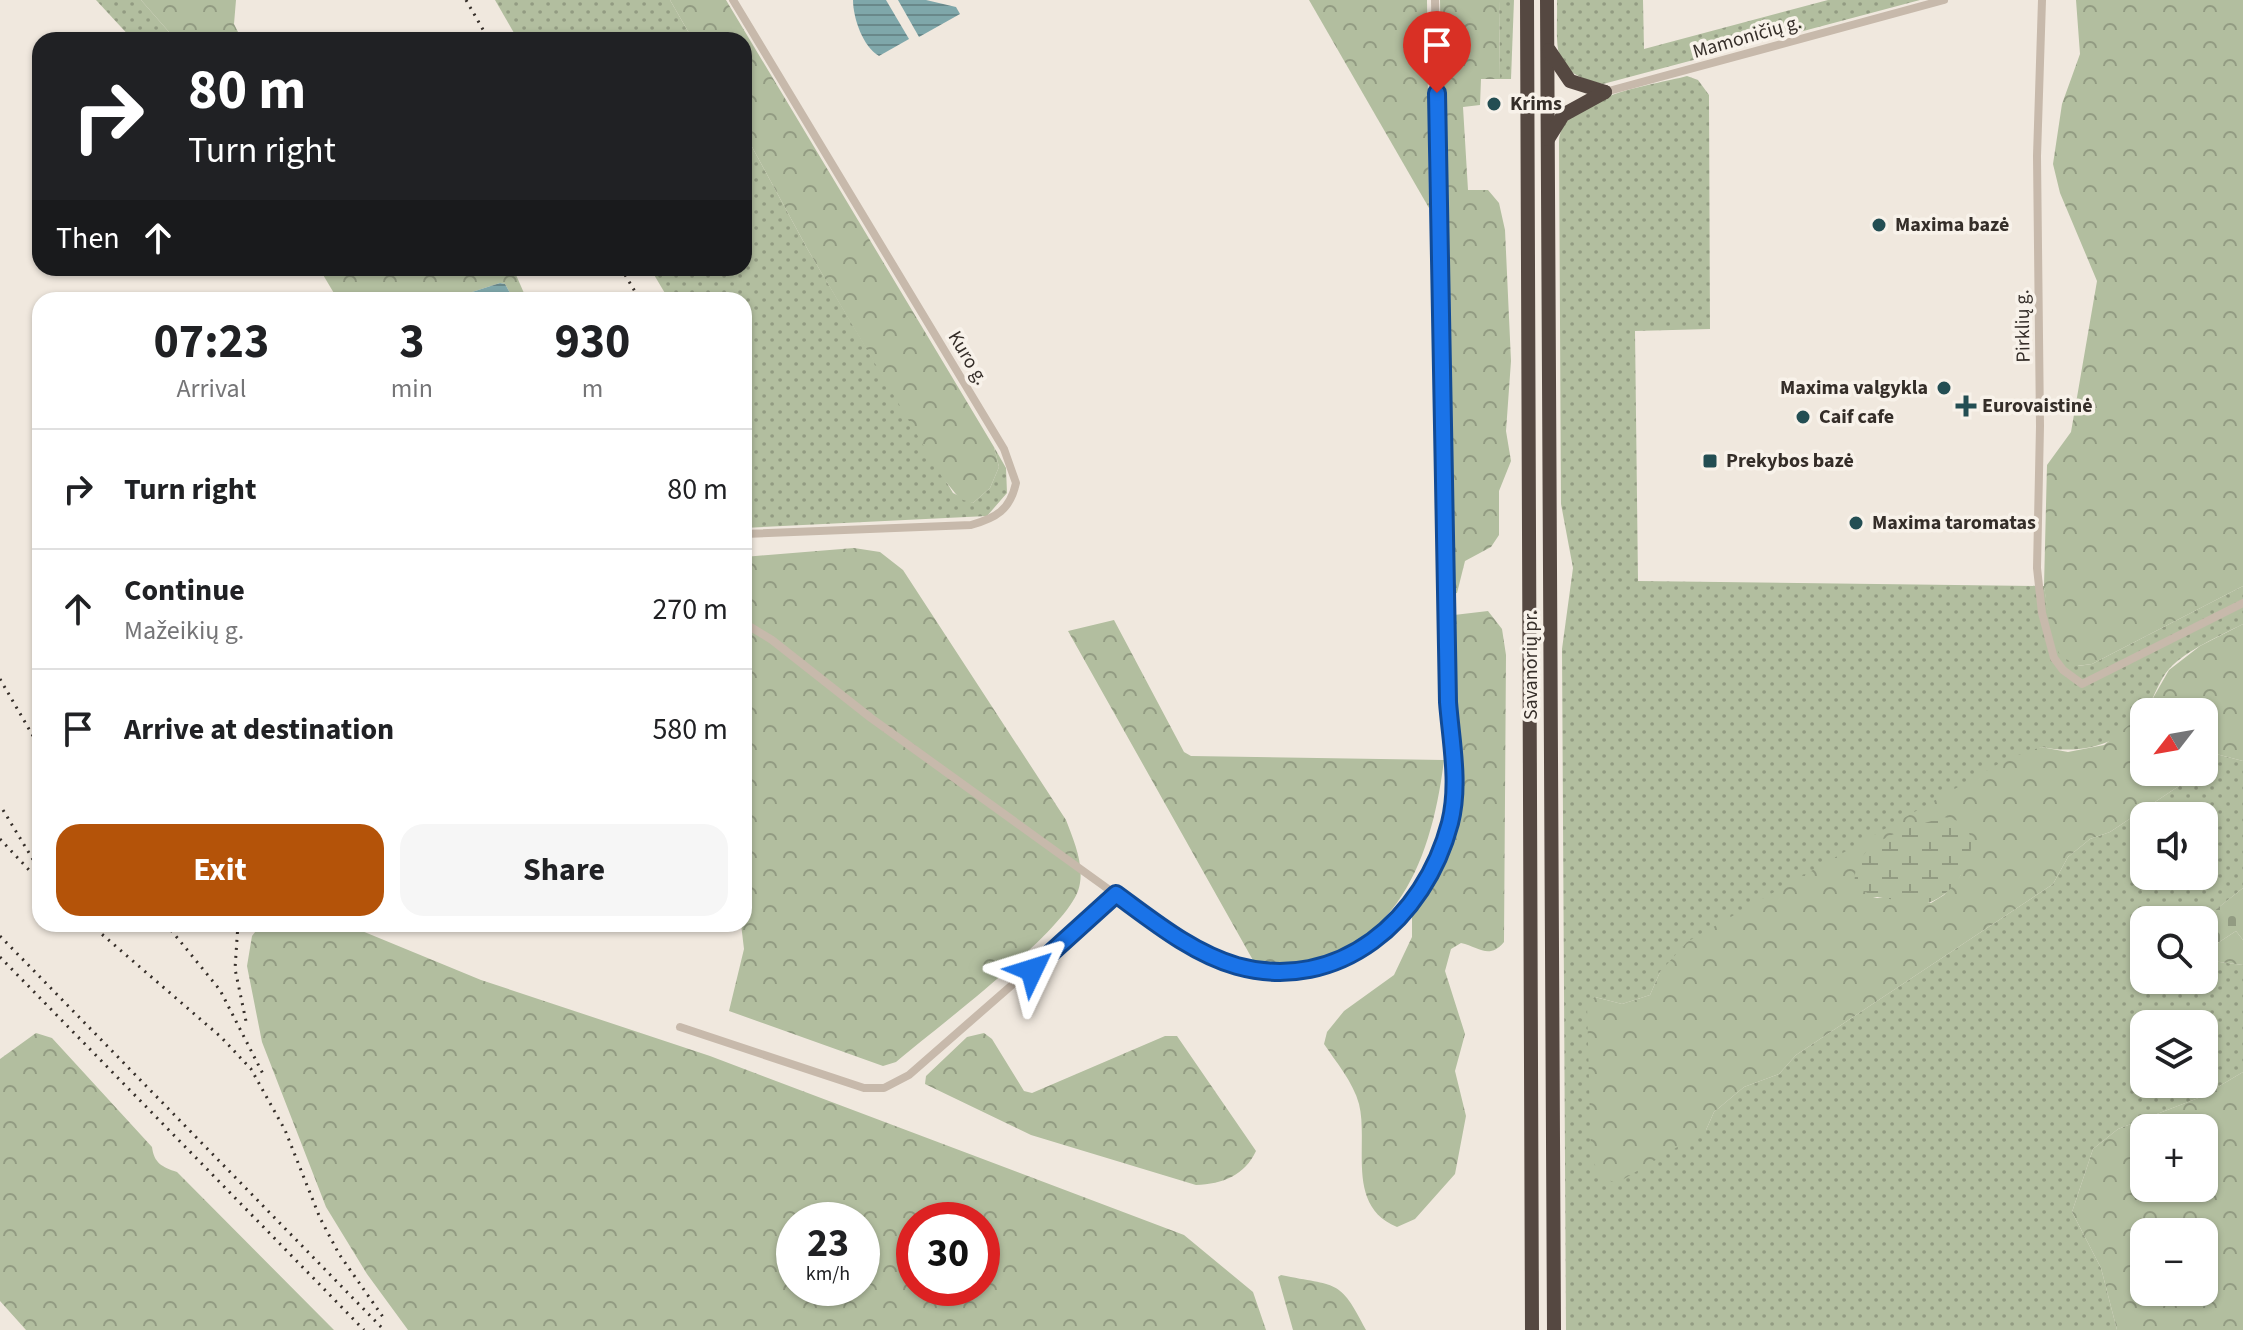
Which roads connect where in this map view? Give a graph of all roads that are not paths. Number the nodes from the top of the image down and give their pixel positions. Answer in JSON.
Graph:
{"nodes":[{"id":1,"x":733,"y":0,"type":"edge"},
{"id":2,"x":1435,"y":0,"type":"edge"},
{"id":3,"x":1527,"y":0,"type":"edge"},
{"id":4,"x":1547,"y":0,"type":"edge"},
{"id":5,"x":1944,"y":0,"type":"edge"},
{"id":6,"x":2042,"y":0,"type":"edge"},
{"id":7,"x":1547,"y":46,"type":"junction"},
{"id":8,"x":1605,"y":92,"type":"junction"},
{"id":9,"x":1548,"y":140,"type":"junction"},
{"id":10,"x":752,"y":534,"type":"edge"},
{"id":11,"x":2243,"y":603,"type":"edge"},
{"id":12,"x":752,"y":629,"type":"edge"},
{"id":13,"x":1116,"y":894,"type":"junction"},
{"id":14,"x":680,"y":1027,"type":"dead end"},
{"id":15,"x":1532,"y":1330,"type":"edge"},
{"id":16,"x":1554,"y":1330,"type":"edge"}],
"edges":[{"from":1,"to":10,"type":"street","name":"Kuro g."},
{"from":2,"to":13,"type":"street"},
{"from":3,"to":15,"type":"highway","name":"Savanorių pr."},
{"from":4,"to":7,"type":"highway","name":"Savanorių pr."},
{"from":5,"to":8,"type":"street","name":"Mamoničių g."},
{"from":6,"to":11,"type":"street","name":"Pirklių g."},
{"from":7,"to":8,"type":"highway"},
{"from":7,"to":9,"type":"highway","name":"Savanorių pr."},
{"from":8,"to":9,"type":"highway"},
{"from":9,"to":16,"type":"highway","name":"Savanorių pr."},
{"from":12,"to":13,"type":"street"},
{"from":13,"to":14,"type":"street"}]}
